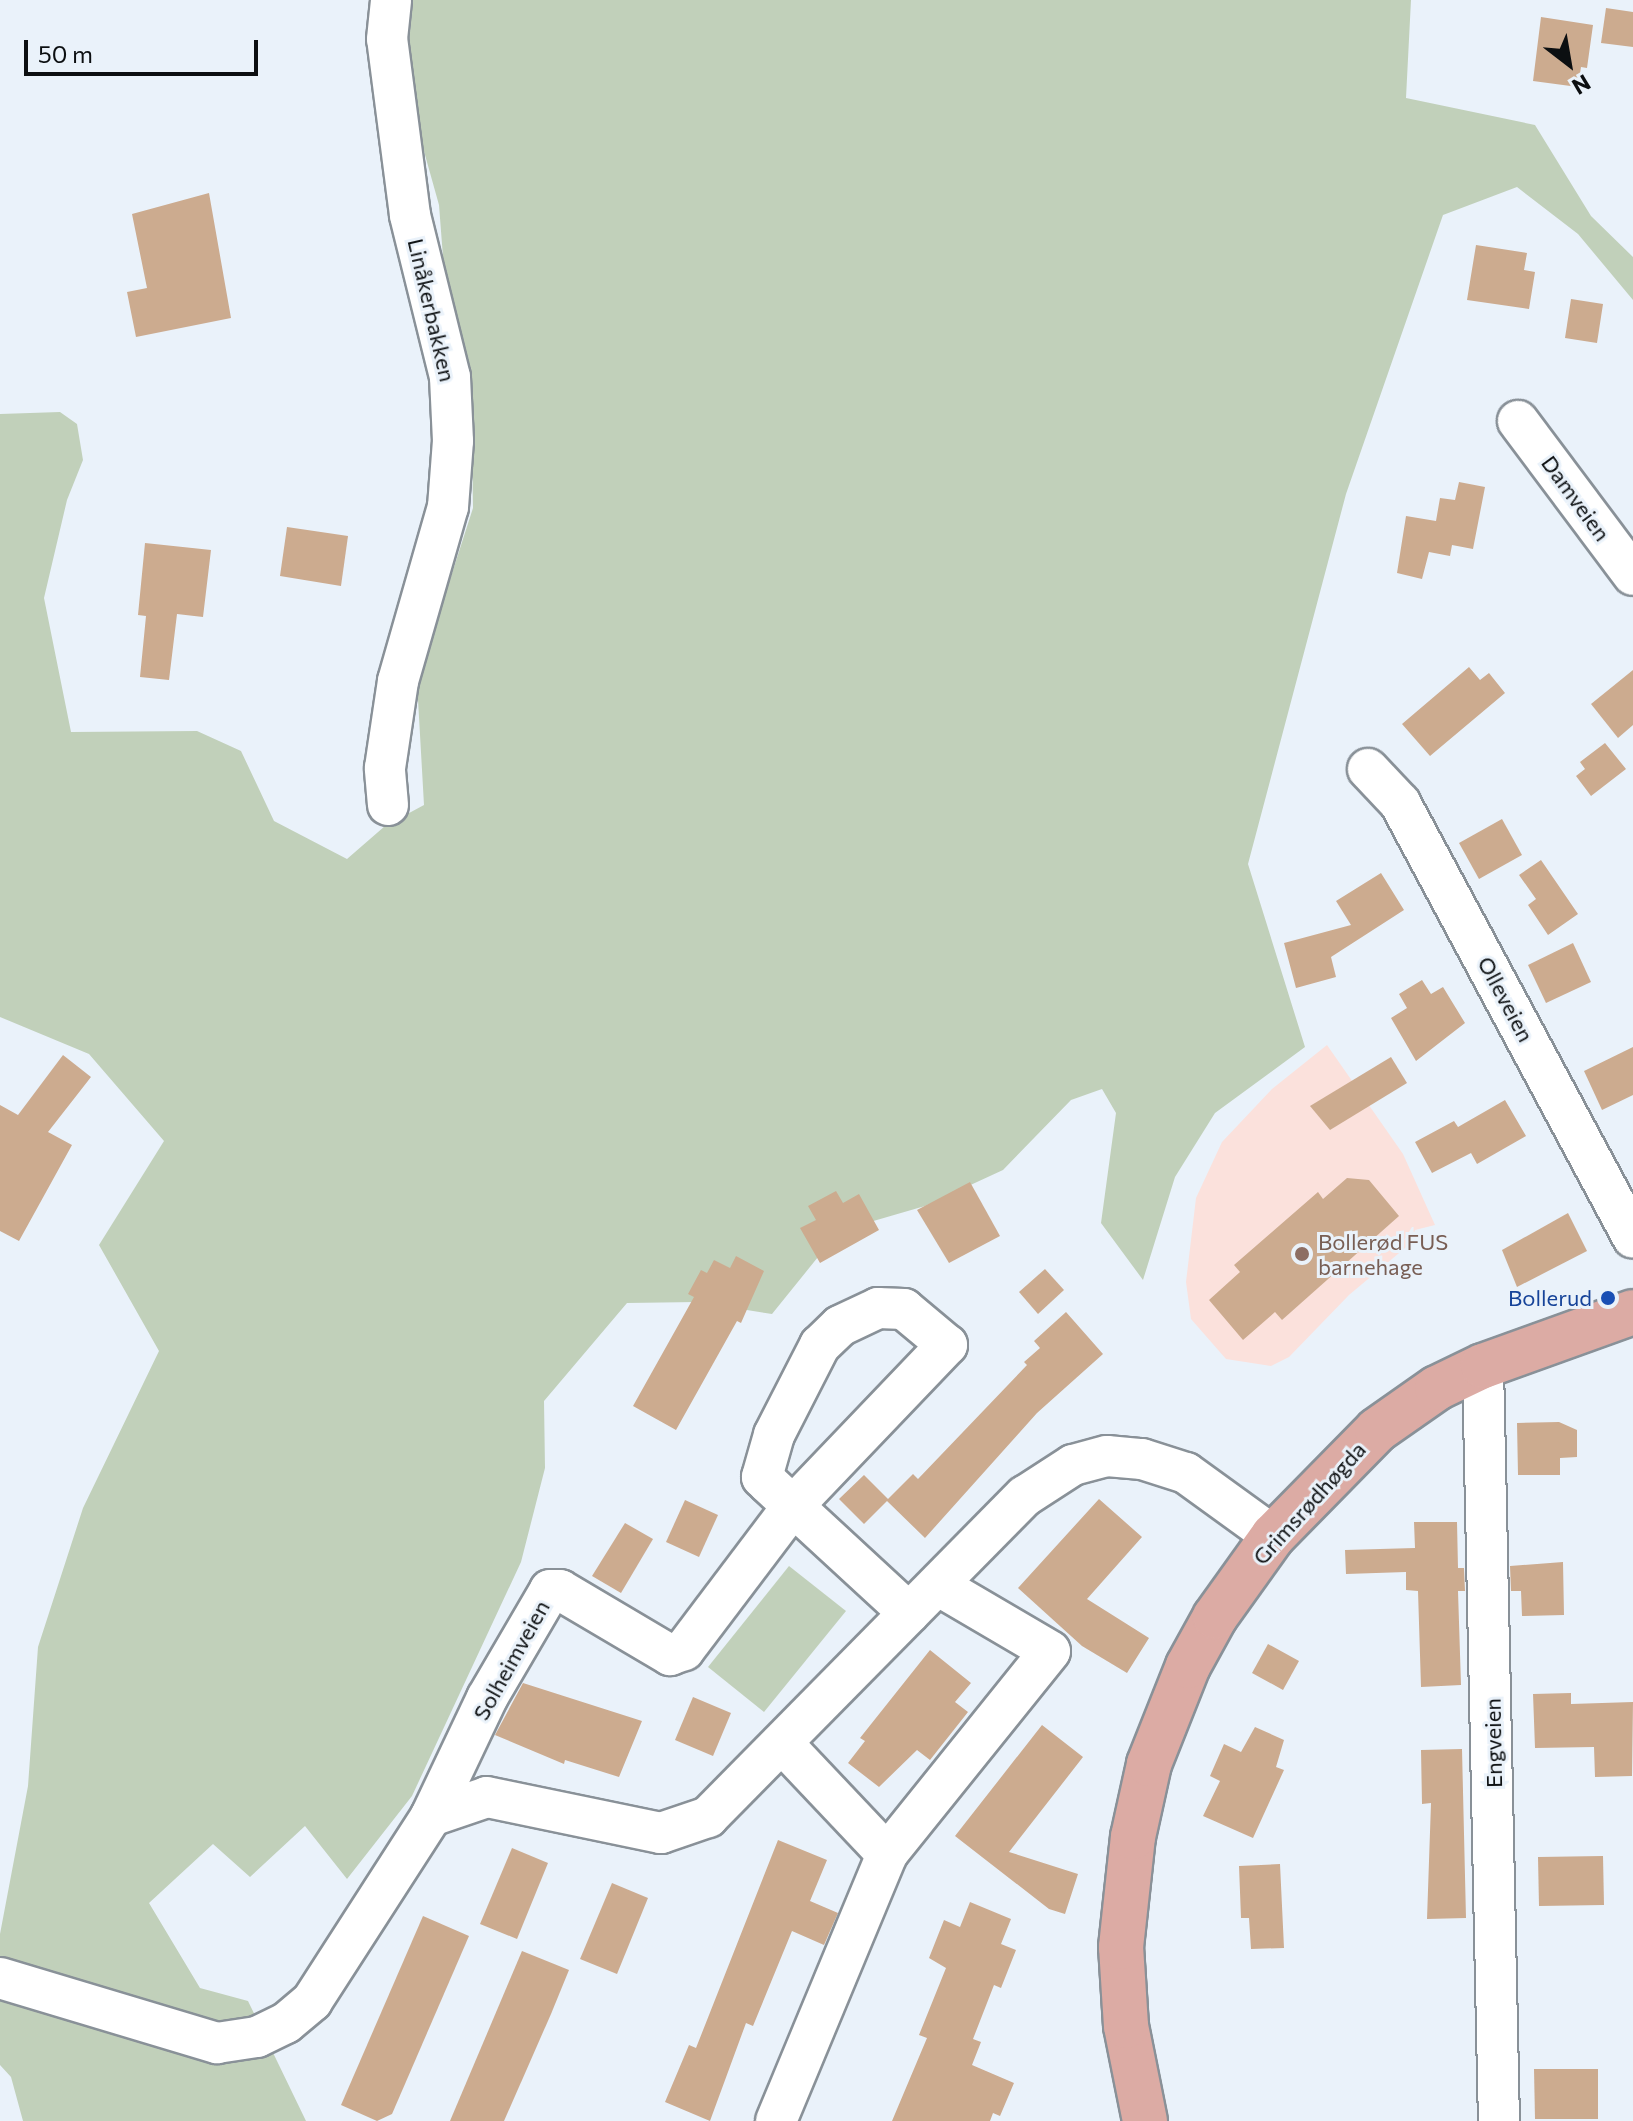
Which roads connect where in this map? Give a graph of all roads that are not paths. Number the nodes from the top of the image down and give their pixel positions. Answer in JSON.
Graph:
{"nodes":[{"id":1,"x":391,"y":0,"type":"edge"},
{"id":2,"x":1518,"y":421,"type":"dead end"},
{"id":3,"x":1633,"y":575,"type":"edge"},
{"id":4,"x":1368,"y":769,"type":"dead end"},
{"id":5,"x":388,"y":805,"type":"dead end"},
{"id":6,"x":1633,"y":1237,"type":"edge"},
{"id":7,"x":1633,"y":1312,"type":"edge"},
{"id":8,"x":1483,"y":1366,"type":"junction"},
{"id":9,"x":793,"y":1506,"type":"junction"},
{"id":10,"x":1273,"y":1536,"type":"junction"},
{"id":11,"x":939,"y":1586,"type":"junction"},
{"id":12,"x":909,"y":1613,"type":"junction"},
{"id":13,"x":782,"y":1743,"type":"junction"},
{"id":14,"x":431,"y":1816,"type":"junction"},
{"id":15,"x":887,"y":1854,"type":"junction"},
{"id":16,"x":0,"y":1978,"type":"edge"},
{"id":17,"x":776,"y":2121,"type":"edge"},
{"id":18,"x":1145,"y":2121,"type":"edge"},
{"id":19,"x":1499,"y":2121,"type":"edge"}],
"edges":[{"from":1,"to":5,"type":"street","name":"Linåkerbakken"},
{"from":2,"to":3,"type":"street","name":"Damveien"},
{"from":4,"to":6,"type":"street","name":"Olleveien"},
{"from":7,"to":8,"type":"main road","name":"Grimsrødhøgda"},
{"from":8,"to":10,"type":"main road","name":"Grimsrødhøgda"},
{"from":8,"to":19,"type":"street","name":"Engveien"},
{"from":9,"to":9,"type":"street","name":"Solheimveien"},
{"from":9,"to":12,"type":"street","name":"Solheimveien"},
{"from":9,"to":14,"type":"street","name":"Solheimveien"},
{"from":10,"to":11,"type":"street"},
{"from":10,"to":18,"type":"main road","name":"Grimsrødhøgda"},
{"from":11,"to":12,"type":"street"},
{"from":11,"to":15,"type":"street"},
{"from":12,"to":13,"type":"street"},
{"from":13,"to":14,"type":"street"},
{"from":13,"to":15,"type":"street"},
{"from":14,"to":16,"type":"street","name":"Solheimveien"},
{"from":15,"to":17,"type":"street"}]}
